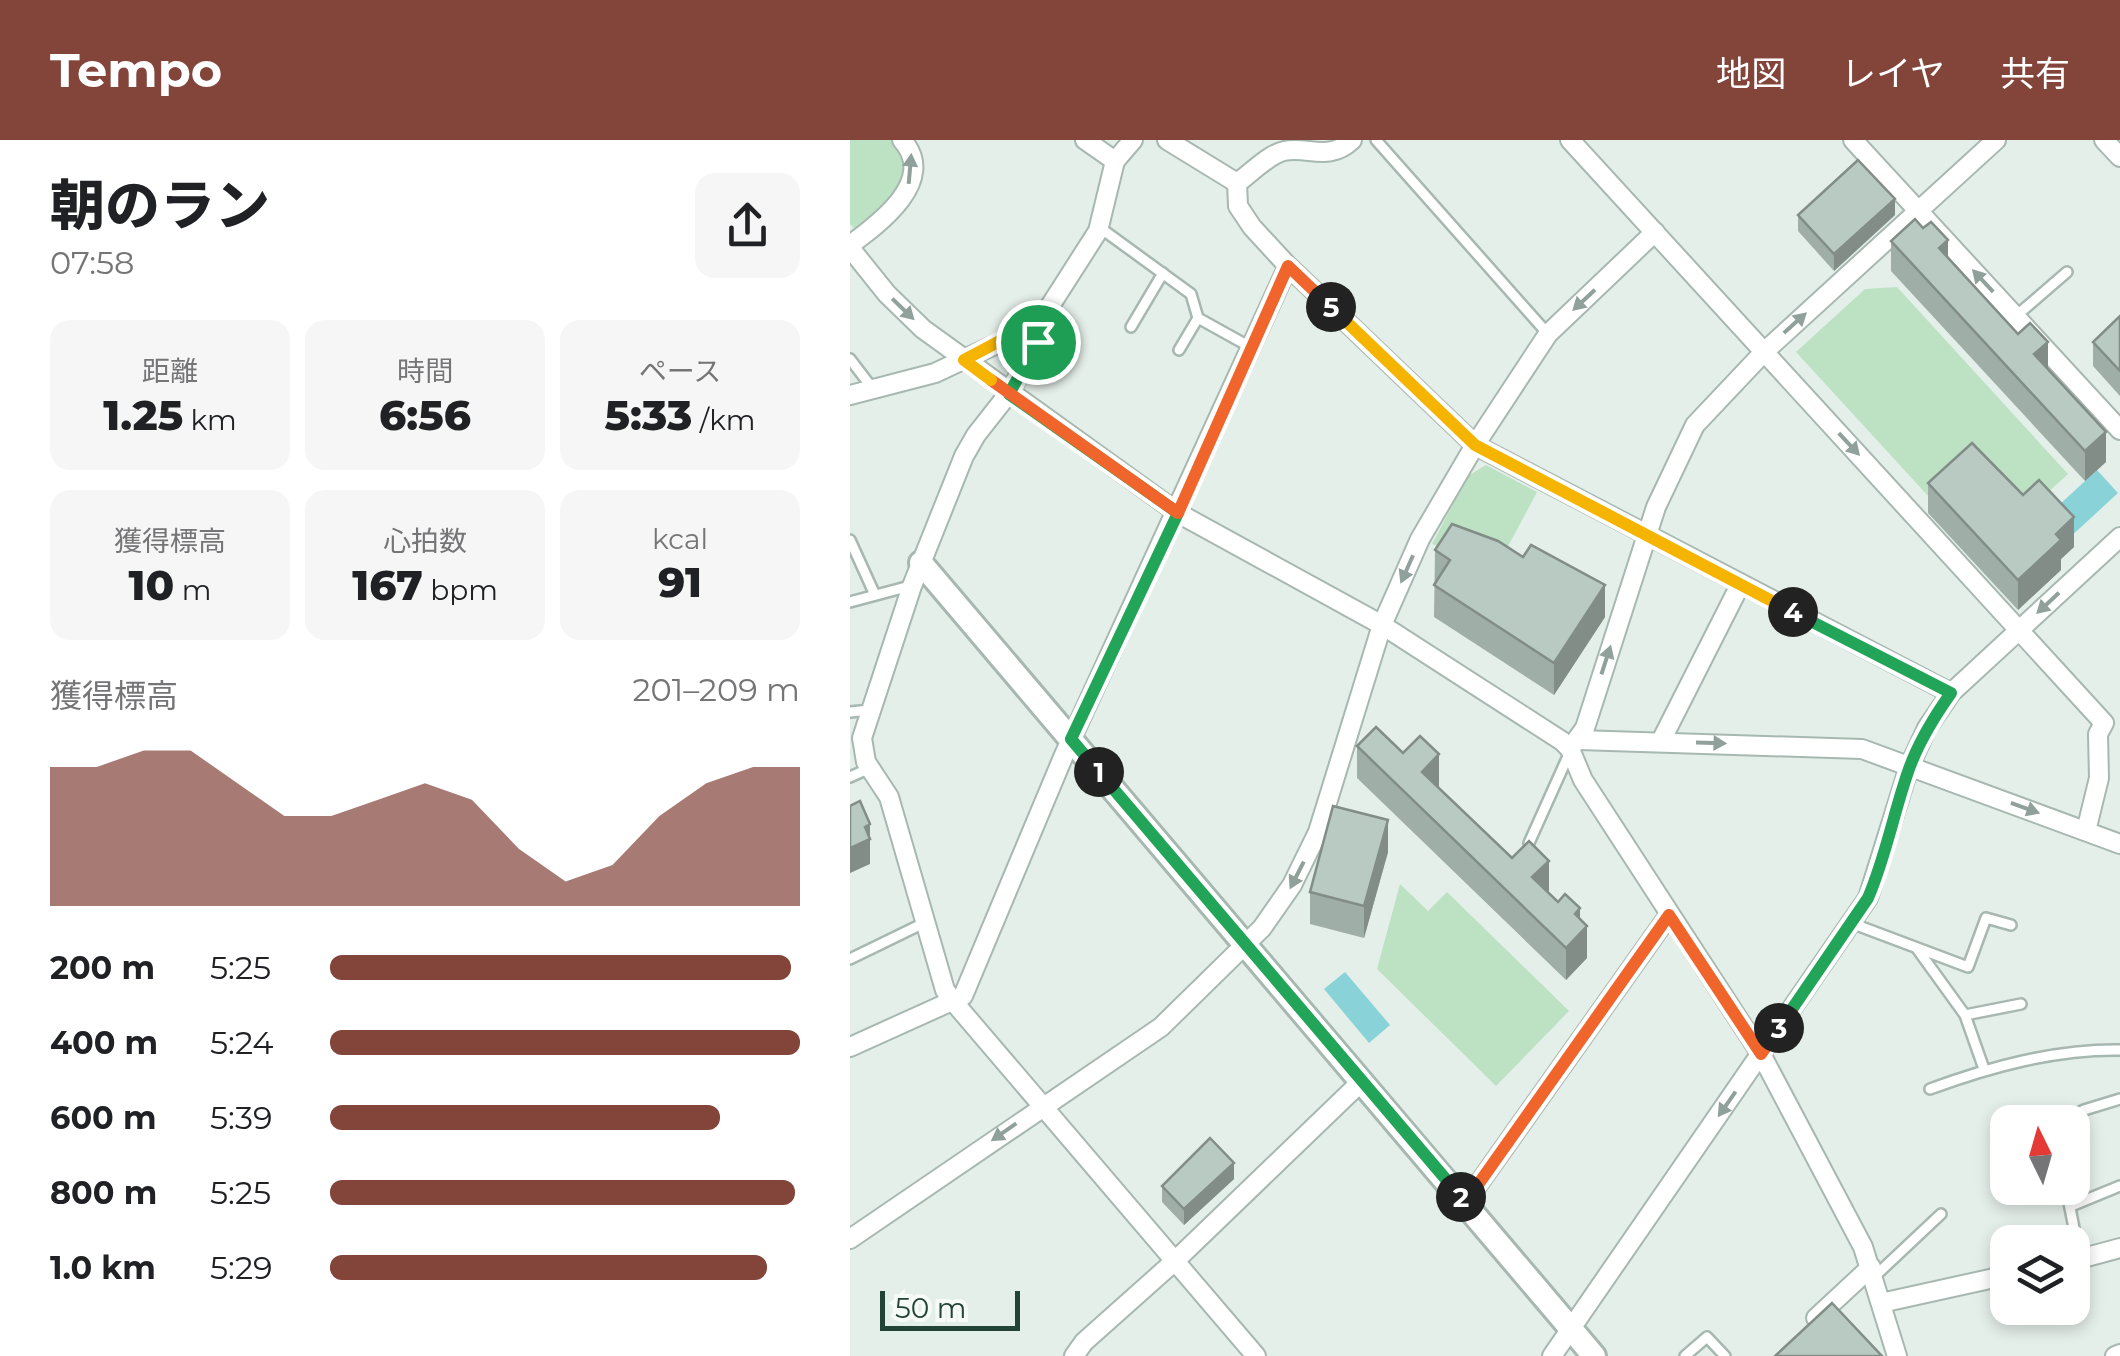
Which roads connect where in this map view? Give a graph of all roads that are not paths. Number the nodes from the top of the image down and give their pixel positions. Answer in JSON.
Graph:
{"nodes":[{"id":1,"x":902,"y":140,"type":"edge"},
{"id":2,"x":1085,"y":140,"type":"edge"},
{"id":3,"x":1133,"y":140,"type":"edge"},
{"id":4,"x":1168,"y":140,"type":"edge"},
{"id":5,"x":1352,"y":140,"type":"edge"},
{"id":6,"x":1376,"y":140,"type":"edge"},
{"id":7,"x":1570,"y":140,"type":"edge"},
{"id":8,"x":1853,"y":140,"type":"edge"},
{"id":9,"x":1996,"y":140,"type":"edge"},
{"id":10,"x":2104,"y":140,"type":"edge"},
{"id":11,"x":2120,"y":157,"type":"edge"},
{"id":12,"x":1115,"y":161,"type":"junction"},
{"id":13,"x":1237,"y":183,"type":"junction"},
{"id":14,"x":1918,"y":210,"type":"junction"},
{"id":15,"x":1099,"y":227,"type":"junction"},
{"id":16,"x":1655,"y":232,"type":"junction"},
{"id":17,"x":850,"y":247,"type":"edge"},
{"id":18,"x":1288,"y":266,"type":"junction"},
{"id":19,"x":2066,"y":272,"type":"dead end"},
{"id":20,"x":1162,"y":273,"type":"junction"},
{"id":21,"x":2016,"y":316,"type":"junction"},
{"id":22,"x":1043,"y":318,"type":"junction"},
{"id":23,"x":1198,"y":318,"type":"junction"},
{"id":24,"x":1131,"y":327,"type":"dead end"},
{"id":25,"x":1548,"y":334,"type":"junction"},
{"id":26,"x":1252,"y":348,"type":"junction"},
{"id":27,"x":1180,"y":350,"type":"dead end"},
{"id":28,"x":1764,"y":352,"type":"junction"},
{"id":29,"x":850,"y":359,"type":"edge"},
{"id":30,"x":964,"y":360,"type":"junction"},
{"id":31,"x":874,"y":391,"type":"junction"},
{"id":32,"x":1009,"y":394,"type":"junction"},
{"id":33,"x":850,"y":395,"type":"edge"},
{"id":34,"x":2120,"y":430,"type":"edge"},
{"id":35,"x":1475,"y":445,"type":"junction"},
{"id":36,"x":1178,"y":513,"type":"junction"},
{"id":37,"x":1646,"y":536,"type":"junction"},
{"id":38,"x":2120,"y":536,"type":"edge"},
{"id":39,"x":850,"y":540,"type":"edge"},
{"id":40,"x":922,"y":563,"type":"junction"},
{"id":41,"x":1740,"y":585,"type":"junction"},
{"id":42,"x":912,"y":586,"type":"junction"},
{"id":43,"x":875,"y":594,"type":"junction"},
{"id":44,"x":850,"y":602,"type":"edge"},
{"id":45,"x":1382,"y":625,"type":"junction"},
{"id":46,"x":2019,"y":630,"type":"junction"},
{"id":47,"x":1951,"y":693,"type":"junction"},
{"id":48,"x":870,"y":710,"type":"junction"},
{"id":49,"x":850,"y":712,"type":"edge"},
{"id":50,"x":1071,"y":739,"type":"junction"},
{"id":51,"x":1662,"y":741,"type":"junction"},
{"id":52,"x":1574,"y":745,"type":"junction"},
{"id":53,"x":1909,"y":767,"type":"junction"},
{"id":54,"x":870,"y":768,"type":"junction"},
{"id":55,"x":850,"y":777,"type":"edge"},
{"id":56,"x":2086,"y":830,"type":"junction"},
{"id":57,"x":1530,"y":842,"type":"edge"},
{"id":58,"x":2120,"y":844,"type":"edge"},
{"id":59,"x":1669,"y":915,"type":"junction"},
{"id":60,"x":926,"y":922,"type":"junction"},
{"id":61,"x":1851,"y":923,"type":"junction"},
{"id":62,"x":2011,"y":924,"type":"dead end"},
{"id":63,"x":1248,"y":946,"type":"junction"},
{"id":64,"x":1916,"y":948,"type":"junction"},
{"id":65,"x":850,"y":960,"type":"edge"},
{"id":66,"x":952,"y":1000,"type":"junction"},
{"id":67,"x":2021,"y":1004,"type":"dead end"},
{"id":68,"x":1965,"y":1015,"type":"junction"},
{"id":69,"x":850,"y":1048,"type":"edge"},
{"id":70,"x":2120,"y":1050,"type":"edge"},
{"id":71,"x":1761,"y":1054,"type":"junction"},
{"id":72,"x":1984,"y":1069,"type":"junction"},
{"id":73,"x":1362,"y":1082,"type":"junction"},
{"id":74,"x":1930,"y":1089,"type":"dead end"},
{"id":75,"x":2120,"y":1099,"type":"edge"},
{"id":76,"x":1041,"y":1106,"type":"junction"},
{"id":77,"x":2090,"y":1108,"type":"edge"},
{"id":78,"x":2120,"y":1186,"type":"edge"},
{"id":79,"x":1465,"y":1203,"type":"junction"},
{"id":80,"x":2071,"y":1206,"type":"joint"},
{"id":81,"x":1942,"y":1214,"type":"dead end"},
{"id":82,"x":2073,"y":1225,"type":"edge"},
{"id":83,"x":850,"y":1238,"type":"edge"},
{"id":84,"x":2120,"y":1248,"type":"edge"},
{"id":85,"x":2090,"y":1256,"type":"edge"},
{"id":86,"x":1176,"y":1260,"type":"junction"},
{"id":87,"x":1872,"y":1272,"type":"junction"},
{"id":88,"x":1990,"y":1279,"type":"edge"},
{"id":89,"x":1881,"y":1303,"type":"junction"},
{"id":90,"x":1571,"y":1330,"type":"junction"},
{"id":91,"x":1802,"y":1330,"type":"edge"},
{"id":92,"x":1074,"y":1356,"type":"edge"},
{"id":93,"x":1256,"y":1356,"type":"edge"},
{"id":94,"x":1552,"y":1356,"type":"edge"},
{"id":95,"x":1594,"y":1356,"type":"edge"},
{"id":96,"x":1685,"y":1356,"type":"edge"},
{"id":97,"x":1725,"y":1356,"type":"edge"},
{"id":98,"x":1897,"y":1356,"type":"edge"}],
"edges":[{"from":17,"to":1,"type":"street","one_way":true},
{"from":2,"to":12,"type":"street"},
{"from":3,"to":12,"type":"street"},
{"from":4,"to":13,"type":"street"},
{"from":5,"to":13,"type":"street"},
{"from":6,"to":25,"type":"lane"},
{"from":7,"to":16,"type":"street"},
{"from":8,"to":14,"type":"street"},
{"from":9,"to":14,"type":"street"},
{"from":10,"to":11,"type":"street"},
{"from":12,"to":15,"type":"street"},
{"from":13,"to":18,"type":"street"},
{"from":21,"to":14,"type":"street","one_way":true},
{"from":28,"to":14,"type":"street","one_way":true},
{"from":15,"to":20,"type":"lane"},
{"from":15,"to":22,"type":"street"},
{"from":16,"to":25,"type":"street","one_way":true},
{"from":16,"to":28,"type":"street"},
{"from":17,"to":30,"type":"street","one_way":true},
{"from":18,"to":26,"type":"street"},
{"from":18,"to":35,"type":"street"},
{"from":19,"to":21,"type":"lane"},
{"from":20,"to":23,"type":"lane"},
{"from":20,"to":24,"type":"lane"},
{"from":21,"to":34,"type":"street"},
{"from":22,"to":30,"type":"street"},
{"from":22,"to":32,"type":"street"},
{"from":23,"to":26,"type":"lane"},
{"from":23,"to":27,"type":"lane"},
{"from":25,"to":35,"type":"street"},
{"from":26,"to":36,"type":"street"},
{"from":28,"to":37,"type":"street"},
{"from":28,"to":46,"type":"street","one_way":true},
{"from":29,"to":31,"type":"lane"},
{"from":30,"to":31,"type":"street"},
{"from":30,"to":32,"type":"street"},
{"from":31,"to":33,"type":"street"},
{"from":32,"to":36,"type":"street"},
{"from":32,"to":40,"type":"street"},
{"from":35,"to":37,"type":"street"},
{"from":35,"to":45,"type":"street","one_way":true},
{"from":36,"to":45,"type":"street"},
{"from":36,"to":50,"type":"street"},
{"from":37,"to":41,"type":"street"},
{"from":52,"to":37,"type":"street","one_way":true},
{"from":38,"to":46,"type":"street","one_way":true},
{"from":39,"to":43,"type":"lane"},
{"from":40,"to":42,"type":"street"},
{"from":40,"to":50,"type":"street"},
{"from":41,"to":47,"type":"street"},
{"from":41,"to":51,"type":"street"},
{"from":42,"to":43,"type":"lane"},
{"from":42,"to":48,"type":"street"},
{"from":43,"to":44,"type":"lane"},
{"from":45,"to":52,"type":"street"},
{"from":45,"to":63,"type":"street","one_way":true},
{"from":46,"to":47,"type":"street"},
{"from":46,"to":56,"type":"street"},
{"from":47,"to":53,"type":"street"},
{"from":48,"to":49,"type":"lane"},
{"from":48,"to":54,"type":"street"},
{"from":50,"to":63,"type":"street"},
{"from":50,"to":66,"type":"street"},
{"from":51,"to":52,"type":"street"},
{"from":51,"to":53,"type":"street","one_way":true},
{"from":52,"to":57,"type":"lane"},
{"from":52,"to":59,"type":"street"},
{"from":53,"to":56,"type":"street","one_way":true},
{"from":53,"to":61,"type":"street"},
{"from":54,"to":55,"type":"lane"},
{"from":54,"to":60,"type":"street"},
{"from":56,"to":58,"type":"street"},
{"from":59,"to":71,"type":"street"},
{"from":59,"to":79,"type":"street"},
{"from":60,"to":65,"type":"lane"},
{"from":60,"to":66,"type":"street"},
{"from":61,"to":64,"type":"lane"},
{"from":61,"to":71,"type":"street"},
{"from":62,"to":64,"type":"lane"},
{"from":63,"to":73,"type":"street"},
{"from":63,"to":76,"type":"street"},
{"from":64,"to":68,"type":"lane"},
{"from":66,"to":69,"type":"street"},
{"from":66,"to":76,"type":"street"},
{"from":67,"to":68,"type":"lane"},
{"from":68,"to":72,"type":"lane"},
{"from":70,"to":72,"type":"lane"},
{"from":71,"to":87,"type":"street"},
{"from":71,"to":90,"type":"street","one_way":true},
{"from":72,"to":74,"type":"lane"},
{"from":73,"to":79,"type":"street"},
{"from":73,"to":86,"type":"street"},
{"from":75,"to":77,"type":"lane"},
{"from":76,"to":83,"type":"street","one_way":true},
{"from":76,"to":86,"type":"street"},
{"from":78,"to":80,"type":"lane"},
{"from":79,"to":90,"type":"street"},
{"from":80,"to":82,"type":"lane"},
{"from":81,"to":87,"type":"lane"},
{"from":84,"to":85,"type":"street"},
{"from":86,"to":92,"type":"street"},
{"from":86,"to":93,"type":"street"},
{"from":87,"to":89,"type":"street"},
{"from":87,"to":91,"type":"street"},
{"from":88,"to":89,"type":"street"},
{"from":89,"to":98,"type":"street"},
{"from":90,"to":94,"type":"street"},
{"from":90,"to":95,"type":"street"},
{"from":96,"to":97,"type":"lane"}]}
